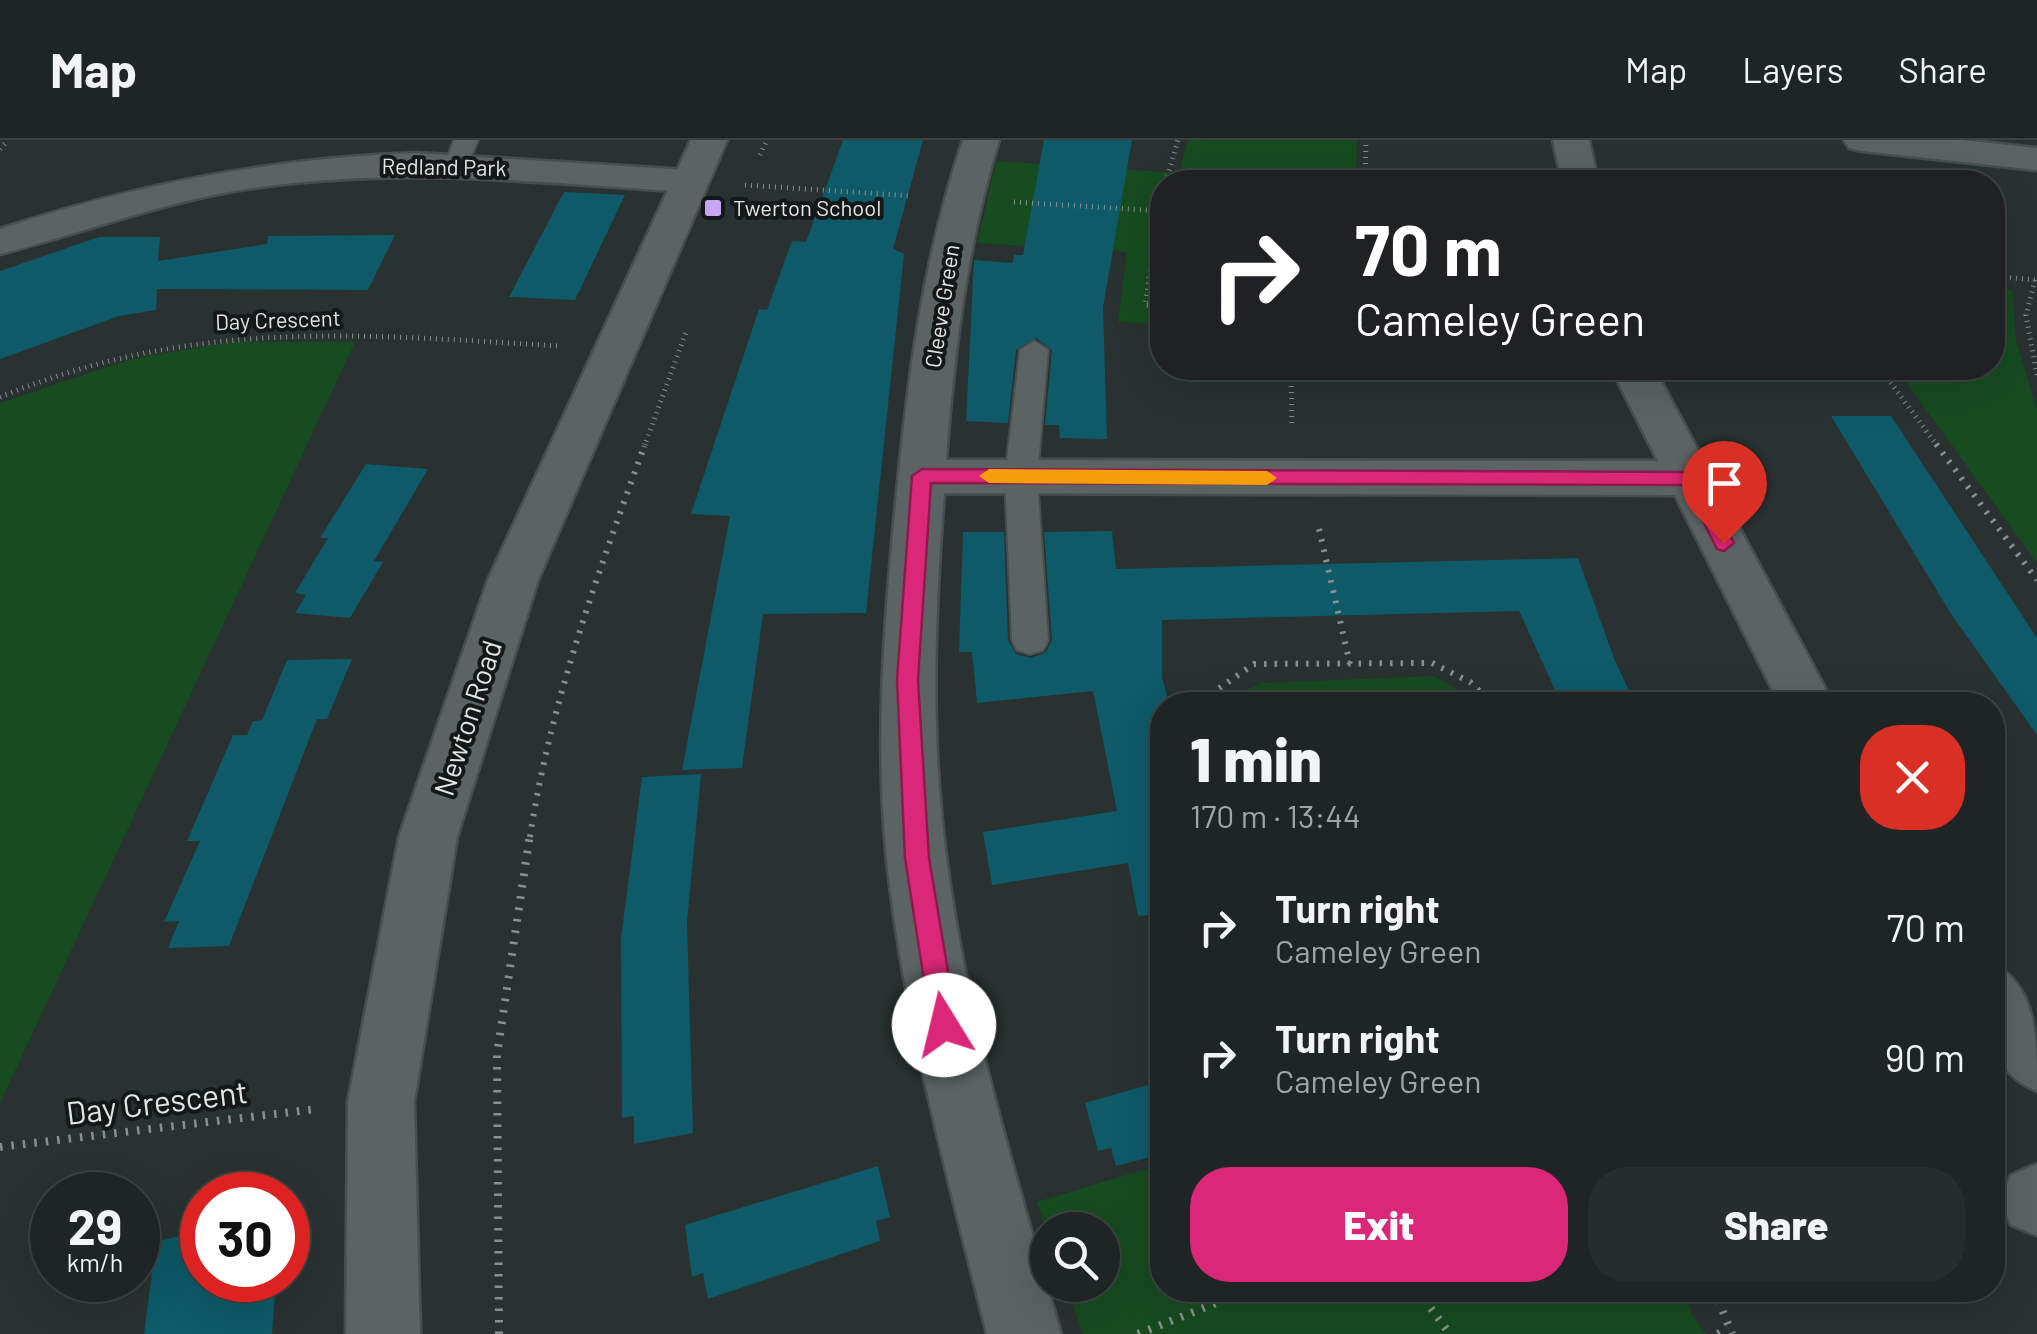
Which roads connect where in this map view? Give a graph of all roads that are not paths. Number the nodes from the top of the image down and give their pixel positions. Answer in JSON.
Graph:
{"nodes":[{"id":1,"x":981,"y":140,"type":"edge"},
{"id":2,"x":1571,"y":140,"type":"edge"},
{"id":3,"x":1862,"y":140,"type":"edge"},
{"id":4,"x":461,"y":152,"type":"edge"},
{"id":5,"x":2037,"y":159,"type":"edge"},
{"id":6,"x":699,"y":160,"type":"edge"},
{"id":7,"x":1577,"y":170,"type":"edge"},
{"id":8,"x":0,"y":242,"type":"edge"},
{"id":9,"x":1034,"y":350,"type":"dead end"},
{"id":10,"x":1639,"y":380,"type":"edge"},
{"id":11,"x":922,"y":476,"type":"junction"},
{"id":12,"x":1021,"y":477,"type":"junction"},
{"id":13,"x":1691,"y":478,"type":"junction"},
{"id":14,"x":1030,"y":640,"type":"dead end"},
{"id":15,"x":1800,"y":692,"type":"edge"},
{"id":16,"x":2005,"y":1012,"type":"edge"},
{"id":17,"x":2037,"y":1058,"type":"edge"},
{"id":18,"x":383,"y":1334,"type":"edge"},
{"id":19,"x":1024,"y":1334,"type":"edge"}],
"edges":[{"from":1,"to":11,"type":"street","name":"Cleeve Green"},
{"from":2,"to":7,"type":"street"},
{"from":3,"to":5,"type":"street"},
{"from":4,"to":6,"type":"street","name":"Redland Park"},
{"from":4,"to":8,"type":"street","name":"Redland Park"},
{"from":6,"to":18,"type":"street","name":"Newton Road"},
{"from":9,"to":12,"type":"lane"},
{"from":10,"to":13,"type":"street"},
{"from":11,"to":12,"type":"street"},
{"from":11,"to":19,"type":"street","name":"Cleeve Green"},
{"from":12,"to":13,"type":"street"},
{"from":12,"to":14,"type":"lane"},
{"from":13,"to":15,"type":"street"},
{"from":16,"to":17,"type":"street"}]}
